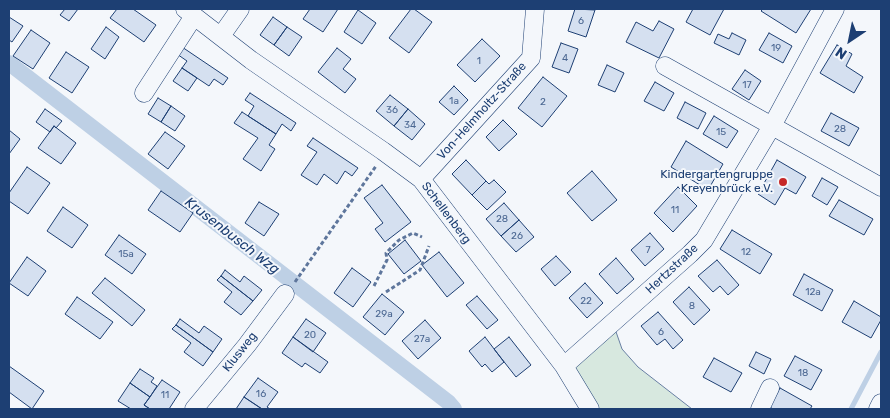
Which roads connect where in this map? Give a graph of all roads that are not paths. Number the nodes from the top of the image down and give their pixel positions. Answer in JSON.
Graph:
{"nodes":[{"id":1,"x":240,"y":9,"type":"edge"},
{"id":2,"x":535,"y":9,"type":"edge"},
{"id":3,"x":835,"y":9,"type":"edge"},
{"id":4,"x":190,"y":12,"type":"edge"},
{"id":5,"x":221,"y":36,"type":"junction"},
{"id":6,"x":665,"y":66,"type":"dead end"},
{"id":7,"x":144,"y":92,"type":"dead end"},
{"id":8,"x":772,"y":126,"type":"junction"},
{"id":9,"x":421,"y":179,"type":"junction"},
{"id":10,"x":881,"y":187,"type":"edge"},
{"id":11,"x":285,"y":294,"type":"dead end"},
{"id":12,"x":564,"y":366,"type":"junction"},
{"id":13,"x":770,"y":388,"type":"dead end"},
{"id":14,"x":881,"y":403,"type":"edge"},
{"id":15,"x":194,"y":409,"type":"edge"},
{"id":16,"x":590,"y":409,"type":"edge"},
{"id":17,"x":760,"y":409,"type":"edge"},
{"id":18,"x":878,"y":409,"type":"edge"}],
"edges":[{"from":1,"to":5,"type":"street"},
{"from":2,"to":9,"type":"street","name":"Von-Helmholtz-Straße"},
{"from":3,"to":8,"type":"street","name":"Hertzstraße"},
{"from":4,"to":5,"type":"street","name":"Schellenberg"},
{"from":4,"to":7,"type":"street"},
{"from":5,"to":9,"type":"street","name":"Schellenberg"},
{"from":6,"to":8,"type":"street"},
{"from":8,"to":10,"type":"street"},
{"from":8,"to":12,"type":"street","name":"Hertzstraße"},
{"from":9,"to":12,"type":"street","name":"Schellenberg"},
{"from":11,"to":15,"type":"street","name":"Klusweg"},
{"from":12,"to":16,"type":"street","name":"Schellenberg"},
{"from":13,"to":17,"type":"street"},
{"from":14,"to":18,"type":"street"}]}
